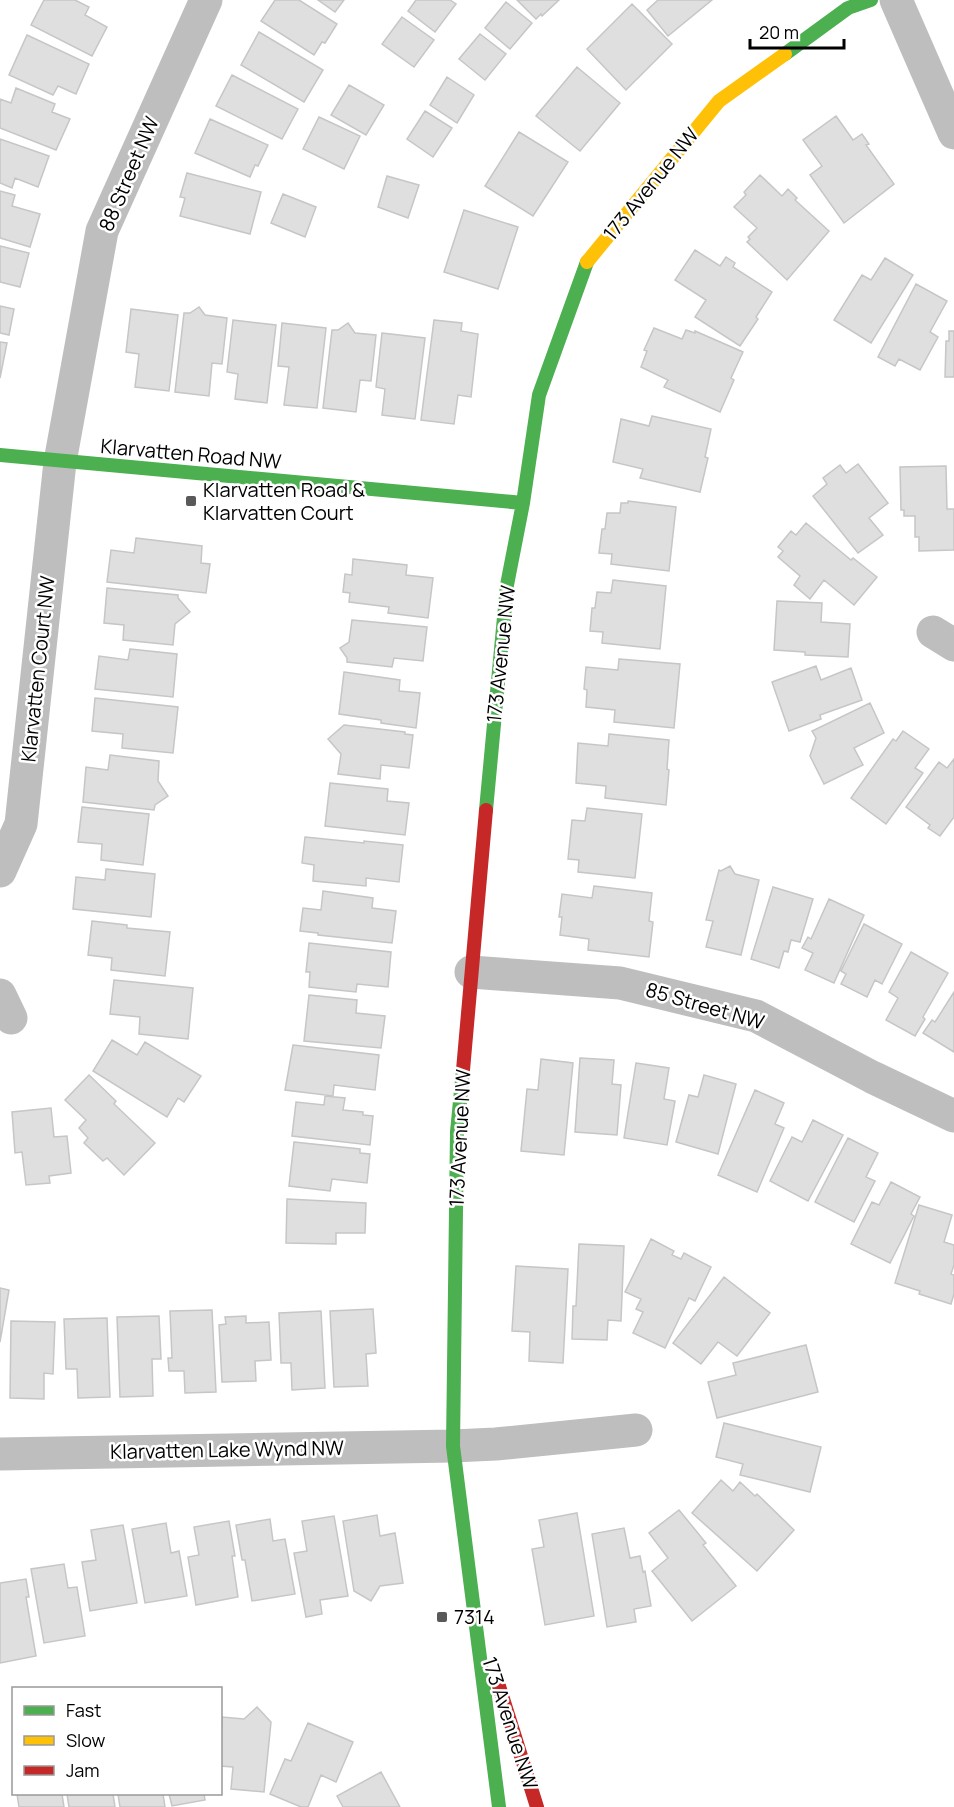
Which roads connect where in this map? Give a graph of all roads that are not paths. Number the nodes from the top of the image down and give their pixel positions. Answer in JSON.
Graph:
{"nodes":[{"id":1,"x":206,"y":0,"type":"edge"},
{"id":2,"x":871,"y":0,"type":"edge"},
{"id":3,"x":896,"y":0,"type":"edge"},
{"id":4,"x":954,"y":133,"type":"edge"},
{"id":5,"x":0,"y":456,"type":"edge"},
{"id":6,"x":60,"y":462,"type":"junction"},
{"id":7,"x":523,"y":503,"type":"junction"},
{"id":8,"x":0,"y":872,"type":"edge"},
{"id":9,"x":471,"y":972,"type":"junction"},
{"id":10,"x":954,"y":1116,"type":"edge"},
{"id":11,"x":636,"y":1430,"type":"dead end"},
{"id":12,"x":453,"y":1446,"type":"junction"},
{"id":13,"x":0,"y":1454,"type":"edge"},
{"id":14,"x":472,"y":1604,"type":"junction"},
{"id":15,"x":499,"y":1807,"type":"edge"},
{"id":16,"x":537,"y":1807,"type":"edge"}],
"edges":[{"from":1,"to":6,"type":"street","name":"88 Street NW"},
{"from":2,"to":7,"type":"street","name":"173 Avenue NW"},
{"from":3,"to":4,"type":"street"},
{"from":5,"to":6,"type":"street","name":"Klarvatten Road NW"},
{"from":6,"to":7,"type":"street","name":"Klarvatten Road NW"},
{"from":6,"to":8,"type":"street","name":"Klarvatten Court NW"},
{"from":7,"to":9,"type":"street","name":"173 Avenue NW"},
{"from":9,"to":10,"type":"street","name":"85 Street NW"},
{"from":9,"to":12,"type":"street","name":"173 Avenue NW"},
{"from":11,"to":12,"type":"street"},
{"from":12,"to":13,"type":"street","name":"Klarvatten Lake Wynd NW"},
{"from":12,"to":14,"type":"street","name":"173 Avenue NW"},
{"from":14,"to":15,"type":"street","name":"173 Avenue NW"},
{"from":14,"to":16,"type":"street","name":"173 Avenue NW"}]}
